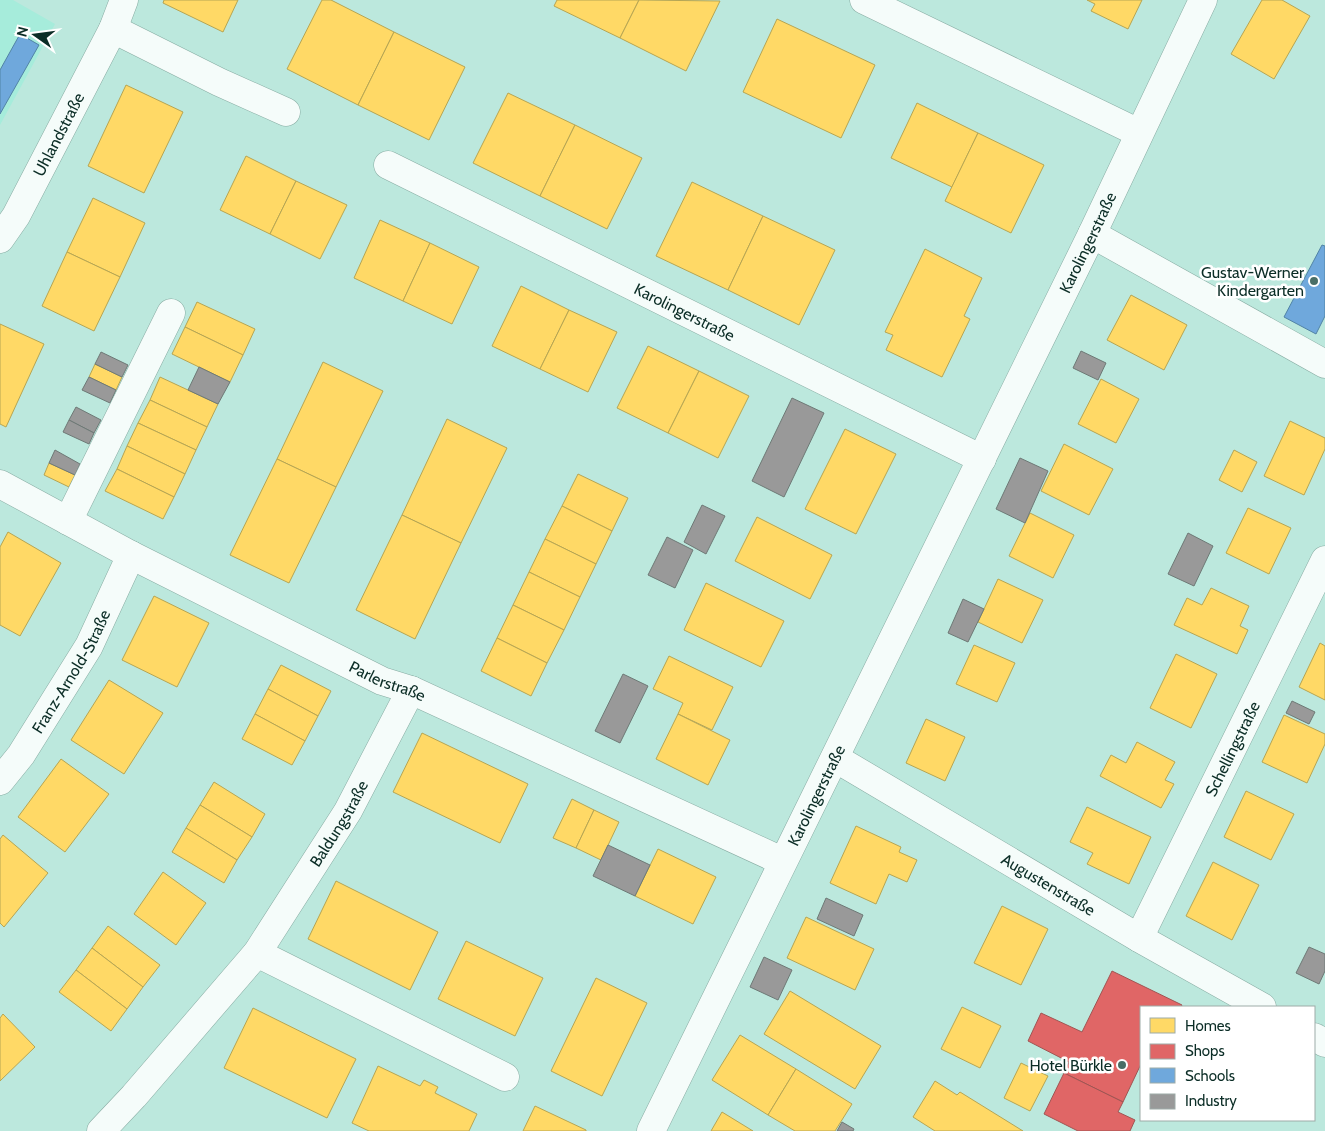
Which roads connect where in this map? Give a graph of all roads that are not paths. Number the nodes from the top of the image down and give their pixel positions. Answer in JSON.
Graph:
{"nodes":[{"id":1,"x":124,"y":0,"type":"edge"},
{"id":2,"x":864,"y":0,"type":"edge"},
{"id":3,"x":1203,"y":0,"type":"edge"},
{"id":4,"x":113,"y":29,"type":"junction"},
{"id":5,"x":286,"y":112,"type":"dead end"},
{"id":6,"x":1139,"y":133,"type":"junction"},
{"id":7,"x":388,"y":164,"type":"dead end"},
{"id":8,"x":1092,"y":234,"type":"junction"},
{"id":9,"x":0,"y":239,"type":"edge"},
{"id":10,"x":171,"y":313,"type":"dead end"},
{"id":11,"x":1325,"y":364,"type":"edge"},
{"id":12,"x":982,"y":459,"type":"junction"},
{"id":13,"x":0,"y":484,"type":"edge"},
{"id":14,"x":68,"y":521,"type":"junction"},
{"id":15,"x":131,"y":555,"type":"junction"},
{"id":16,"x":1325,"y":560,"type":"edge"},
{"id":17,"x":412,"y":690,"type":"junction"},
{"id":18,"x":835,"y":758,"type":"junction"},
{"id":19,"x":0,"y":781,"type":"edge"},
{"id":20,"x":782,"y":861,"type":"junction"},
{"id":21,"x":1139,"y":938,"type":"junction"},
{"id":22,"x":257,"y":953,"type":"junction"},
{"id":23,"x":1260,"y":1006,"type":"edge"},
{"id":24,"x":505,"y":1077,"type":"dead end"},
{"id":25,"x":101,"y":1131,"type":"edge"},
{"id":26,"x":651,"y":1131,"type":"edge"}],
"edges":[{"from":1,"to":4,"type":"street","name":"Uhlandstraße"},
{"from":2,"to":6,"type":"street"},
{"from":3,"to":6,"type":"street","name":"Karolingerstraße"},
{"from":4,"to":5,"type":"street"},
{"from":4,"to":9,"type":"street","name":"Uhlandstraße"},
{"from":6,"to":8,"type":"street","name":"Karolingerstraße"},
{"from":7,"to":12,"type":"street","name":"Karolingerstraße"},
{"from":8,"to":11,"type":"street"},
{"from":8,"to":12,"type":"street","name":"Karolingerstraße"},
{"from":10,"to":14,"type":"street"},
{"from":12,"to":18,"type":"street","name":"Karolingerstraße"},
{"from":13,"to":14,"type":"street","name":"Parlerstraße"},
{"from":14,"to":15,"type":"street","name":"Parlerstraße"},
{"from":15,"to":17,"type":"street","name":"Parlerstraße"},
{"from":15,"to":19,"type":"street","name":"Franz-Arnold-Straße"},
{"from":16,"to":21,"type":"street","name":"Schellingstraße"},
{"from":17,"to":20,"type":"street","name":"Parlerstraße"},
{"from":17,"to":22,"type":"street","name":"Baldungstraße"},
{"from":18,"to":20,"type":"street","name":"Karolingerstraße"},
{"from":18,"to":21,"type":"street","name":"Augustenstraße"},
{"from":20,"to":26,"type":"street","name":"Karolingerstraße"},
{"from":21,"to":23,"type":"street","name":"Augustenstraße"},
{"from":22,"to":24,"type":"street"},
{"from":22,"to":25,"type":"street","name":"Baldungstraße"}]}
